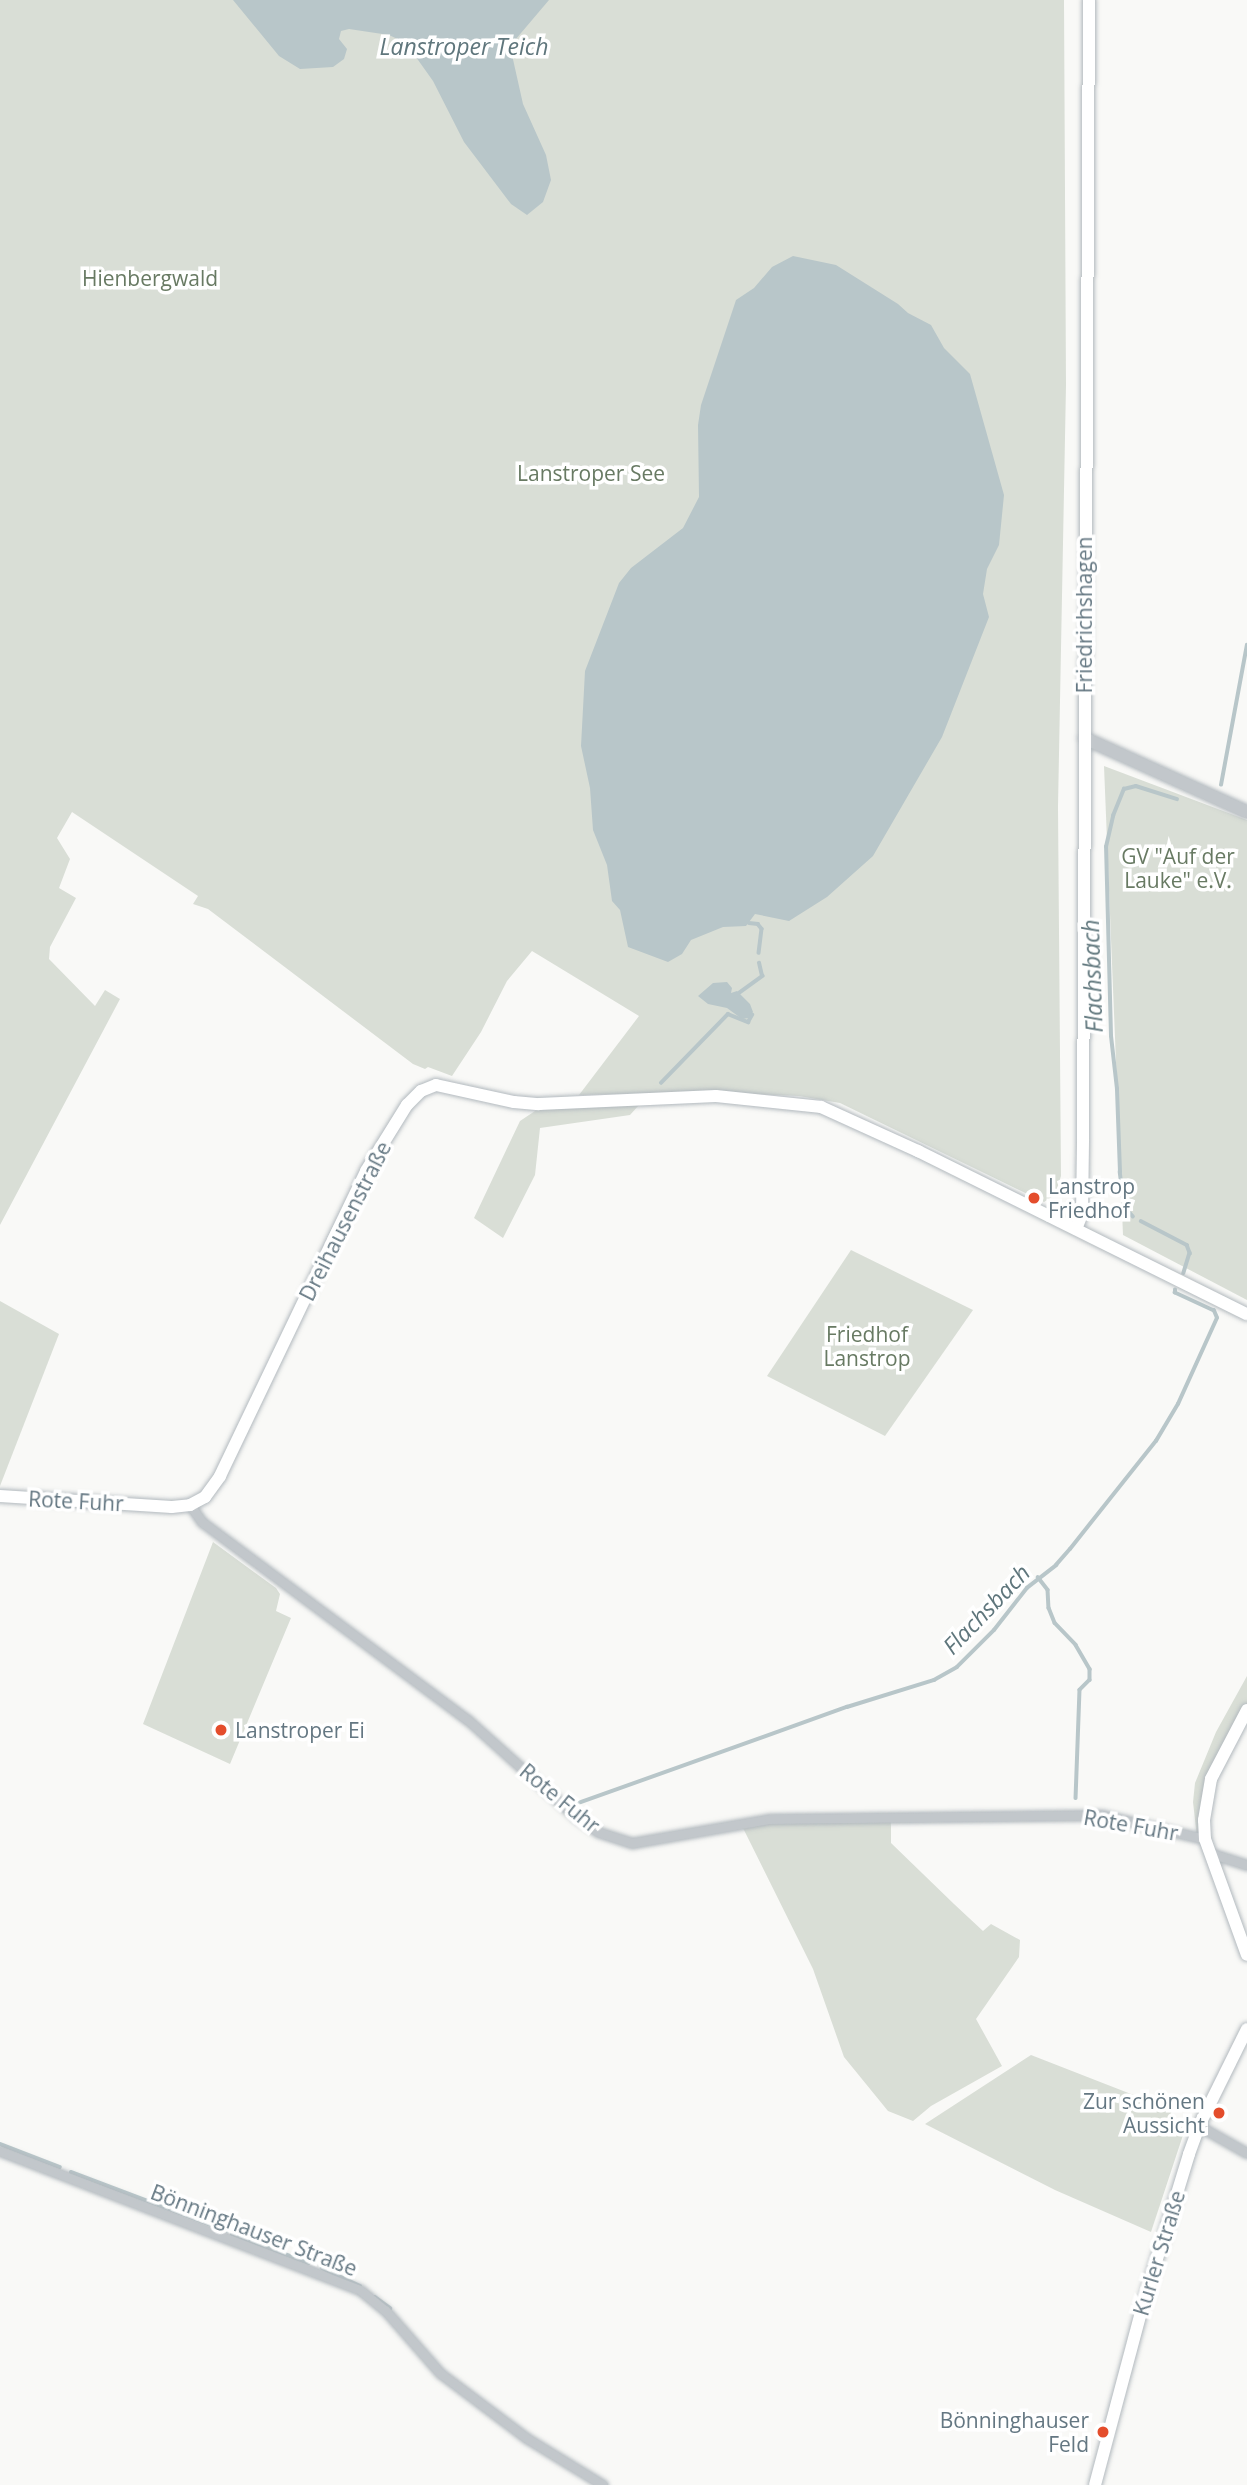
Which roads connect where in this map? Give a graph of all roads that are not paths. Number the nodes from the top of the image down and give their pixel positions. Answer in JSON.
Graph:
{"nodes":[{"id":1,"x":1089,"y":0,"type":"edge"},
{"id":2,"x":1084,"y":738,"type":"junction"},
{"id":3,"x":1247,"y":812,"type":"edge"},
{"id":4,"x":1076,"y":1229,"type":"junction"},
{"id":5,"x":1247,"y":1314,"type":"edge"},
{"id":6,"x":0,"y":1496,"type":"edge"},
{"id":7,"x":190,"y":1505,"type":"junction"},
{"id":8,"x":1247,"y":1710,"type":"edge"},
{"id":9,"x":1205,"y":1839,"type":"junction"},
{"id":10,"x":1210,"y":1853,"type":"junction"},
{"id":11,"x":1247,"y":1865,"type":"edge"},
{"id":12,"x":1247,"y":1955,"type":"edge"},
{"id":13,"x":1247,"y":2029,"type":"edge"},
{"id":14,"x":1199,"y":2126,"type":"junction"},
{"id":15,"x":0,"y":2151,"type":"edge"},
{"id":16,"x":1247,"y":2152,"type":"edge"},
{"id":17,"x":603,"y":2485,"type":"edge"},
{"id":18,"x":1095,"y":2485,"type":"edge"}],
"edges":[{"from":1,"to":2,"type":"main road","name":"Friedrichshagen"},
{"from":2,"to":3,"type":"street"},
{"from":2,"to":4,"type":"main road","name":"Friedrichshagen"},
{"from":4,"to":5,"type":"main road"},
{"from":4,"to":7,"type":"main road","name":"Dreihausenstraße"},
{"from":6,"to":7,"type":"main road","name":"Rote Fuhr"},
{"from":7,"to":9,"type":"street","name":"Rote Fuhr"},
{"from":8,"to":9,"type":"main road"},
{"from":9,"to":10,"type":"main road"},
{"from":10,"to":11,"type":"street"},
{"from":10,"to":12,"type":"main road"},
{"from":13,"to":14,"type":"main road","name":"Kurler Straße"},
{"from":14,"to":16,"type":"street"},
{"from":14,"to":18,"type":"main road","name":"Kurler Straße"},
{"from":15,"to":17,"type":"street","name":"Bönninghauser Straße"}]}
